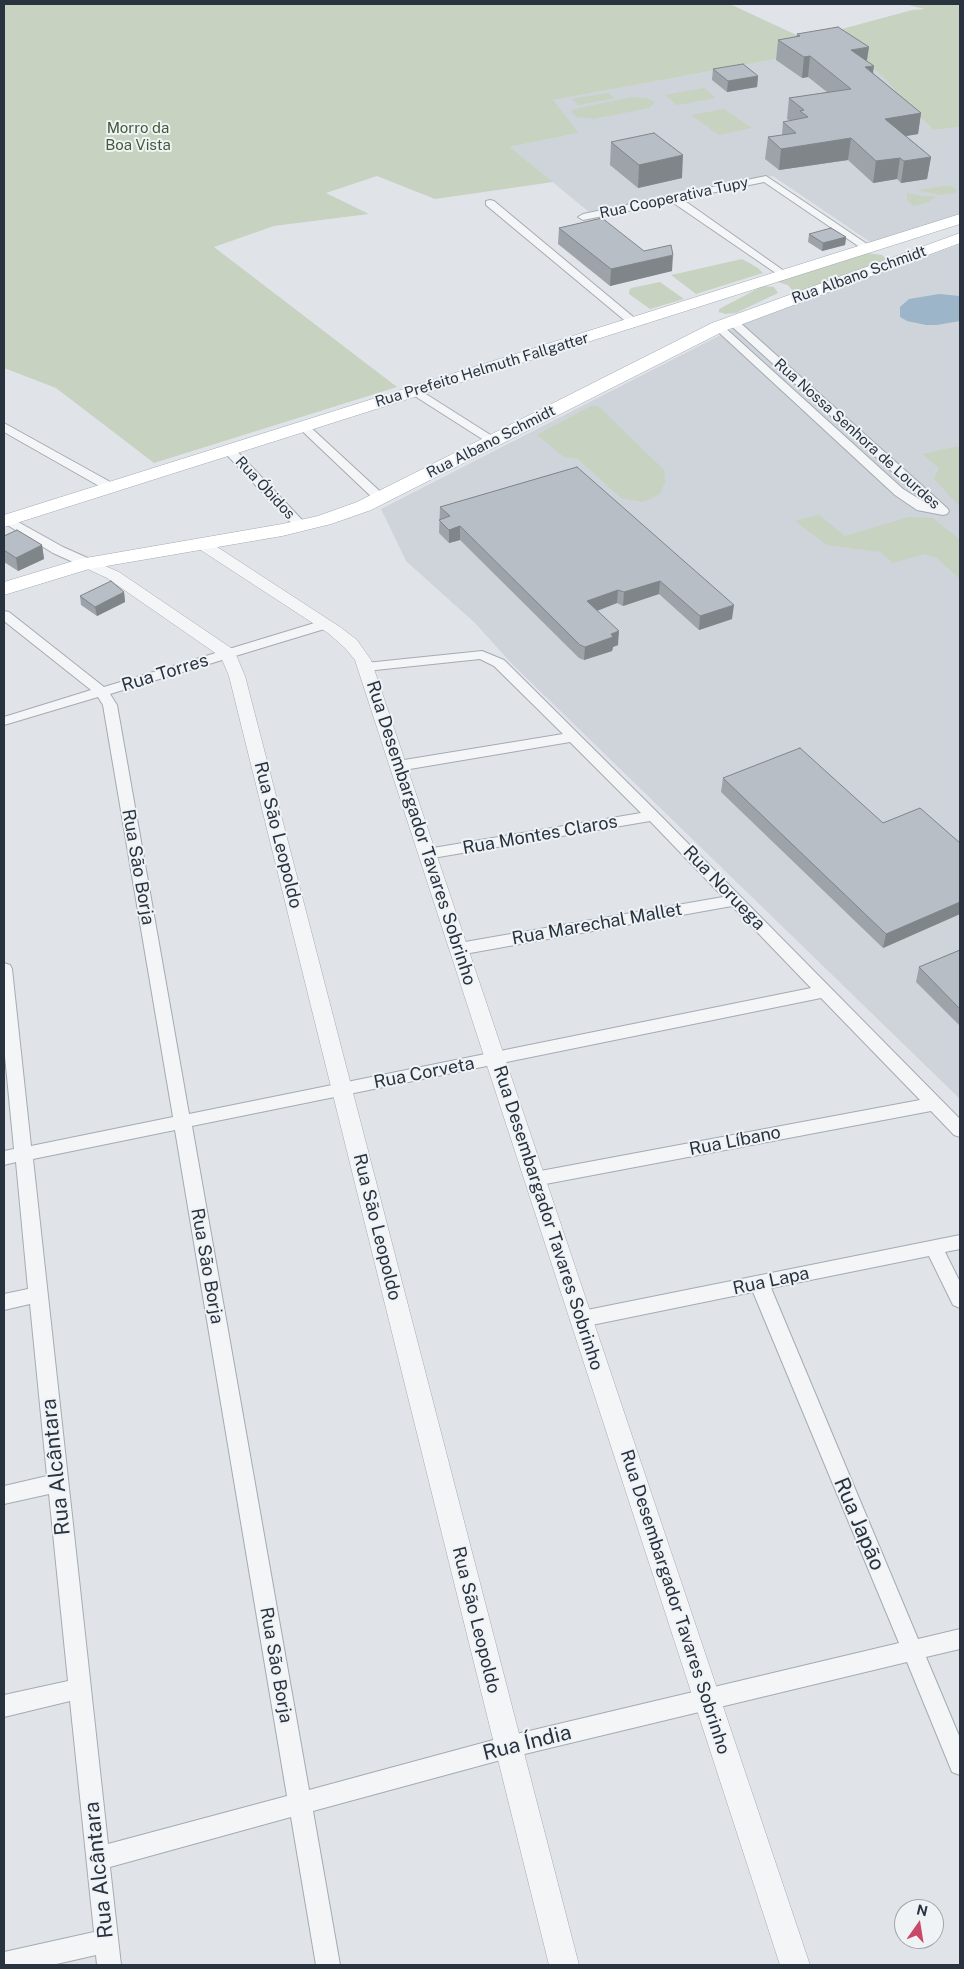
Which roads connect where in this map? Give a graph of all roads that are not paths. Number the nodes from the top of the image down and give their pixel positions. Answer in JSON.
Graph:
{"nodes":[{"id":1,"x":673,"y":198,"type":"junction"},
{"id":2,"x":490,"y":203,"type":"dead end"},
{"id":3,"x":583,"y":217,"type":"dead end"},
{"id":4,"x":960,"y":219,"type":"edge"},
{"id":5,"x":960,"y":238,"type":"edge"},
{"id":6,"x":868,"y":248,"type":"junction"},
{"id":7,"x":898,"y":261,"type":"junction"},
{"id":8,"x":783,"y":275,"type":"junction"},
{"id":9,"x":756,"y":284,"type":"junction"},
{"id":10,"x":766,"y":309,"type":"junction"},
{"id":11,"x":633,"y":322,"type":"junction"},
{"id":12,"x":725,"y":324,"type":"junction"},
{"id":13,"x":414,"y":391,"type":"junction"},
{"id":14,"x":303,"y":426,"type":"junction"},
{"id":15,"x":4,"y":427,"type":"edge"},
{"id":16,"x":494,"y":441,"type":"junction"},
{"id":17,"x":867,"y":444,"type":"junction"},
{"id":18,"x":851,"y":448,"type":"junction"},
{"id":19,"x":229,"y":450,"type":"junction"},
{"id":20,"x":110,"y":487,"type":"junction"},
{"id":21,"x":381,"y":499,"type":"junction"},
{"id":22,"x":5,"y":520,"type":"edge"},
{"id":23,"x":301,"y":526,"type":"junction"},
{"id":24,"x":202,"y":544,"type":"junction"},
{"id":25,"x":87,"y":563,"type":"junction"},
{"id":26,"x":4,"y":589,"type":"edge"},
{"id":27,"x":4,"y":615,"type":"edge"},
{"id":28,"x":326,"y":624,"type":"junction"},
{"id":29,"x":228,"y":654,"type":"junction"},
{"id":30,"x":366,"y":667,"type":"junction"},
{"id":31,"x":102,"y":692,"type":"junction"},
{"id":32,"x":4,"y":721,"type":"edge"},
{"id":33,"x":574,"y":737,"type":"junction"},
{"id":34,"x":398,"y":766,"type":"junction"},
{"id":35,"x":653,"y":816,"type":"junction"},
{"id":36,"x":427,"y":854,"type":"junction"},
{"id":37,"x":735,"y":900,"type":"junction"},
{"id":38,"x":459,"y":949,"type":"junction"},
{"id":39,"x":4,"y":969,"type":"edge"},
{"id":40,"x":824,"y":991,"type":"junction"},
{"id":41,"x":495,"y":1058,"type":"junction"},
{"id":42,"x":342,"y":1089,"type":"junction"},
{"id":43,"x":934,"y":1104,"type":"junction"},
{"id":44,"x":182,"y":1122,"type":"junction"},
{"id":45,"x":960,"y":1130,"type":"edge"},
{"id":46,"x":14,"y":1156,"type":"edge"},
{"id":47,"x":535,"y":1179,"type":"junction"},
{"id":48,"x":960,"y":1242,"type":"edge"},
{"id":49,"x":934,"y":1248,"type":"junction"},
{"id":50,"x":759,"y":1283,"type":"junction"},
{"id":51,"x":38,"y":1294,"type":"junction"},
{"id":52,"x":960,"y":1300,"type":"edge"},
{"id":53,"x":4,"y":1302,"type":"edge"},
{"id":54,"x":582,"y":1320,"type":"junction"},
{"id":55,"x":58,"y":1483,"type":"junction"},
{"id":56,"x":4,"y":1495,"type":"edge"},
{"id":57,"x":960,"y":1639,"type":"edge"},
{"id":58,"x":913,"y":1650,"type":"junction"},
{"id":59,"x":80,"y":1689,"type":"junction"},
{"id":60,"x":707,"y":1699,"type":"junction"},
{"id":61,"x":4,"y":1706,"type":"edge"},
{"id":62,"x":508,"y":1747,"type":"junction"},
{"id":63,"x":960,"y":1764,"type":"edge"},
{"id":64,"x":300,"y":1804,"type":"junction"},
{"id":65,"x":97,"y":1859,"type":"junction"},
{"id":66,"x":106,"y":1941,"type":"junction"},
{"id":67,"x":4,"y":1964,"type":"edge"},
{"id":68,"x":109,"y":1965,"type":"edge"},
{"id":69,"x":328,"y":1965,"type":"edge"},
{"id":70,"x":564,"y":1965,"type":"edge"},
{"id":71,"x":795,"y":1965,"type":"edge"}],
"edges":[{"from":1,"to":3,"type":"street","name":"Rua Cooperativa Tupy"},
{"from":1,"to":6,"type":"street","name":"Rua Cooperativa Tupy"},
{"from":1,"to":8,"type":"street"},
{"from":2,"to":11,"type":"street"},
{"from":4,"to":6,"type":"main road","name":"Rua Prefeito Helmuth Fallgatter"},
{"from":5,"to":7,"type":"main road","name":"Rua Albano Schmidt"},
{"from":6,"to":7,"type":"main road"},
{"from":6,"to":8,"type":"main road","name":"Rua Prefeito Helmuth Fallgatter"},
{"from":7,"to":10,"type":"main road","name":"Rua Albano Schmidt"},
{"from":8,"to":9,"type":"main road","name":"Rua Prefeito Helmuth Fallgatter"},
{"from":9,"to":10,"type":"main road"},
{"from":9,"to":11,"type":"main road","name":"Rua Prefeito Helmuth Fallgatter"},
{"from":10,"to":12,"type":"main road","name":"Rua Albano Schmidt"},
{"from":11,"to":13,"type":"main road","name":"Rua Prefeito Helmuth Fallgatter"},
{"from":12,"to":16,"type":"main road","name":"Rua Albano Schmidt"},
{"from":12,"to":17,"type":"street","name":"Rua Nossa Senhora de Lourdes"},
{"from":12,"to":18,"type":"street","name":"Rua Nossa Senhora de Lourdes"},
{"from":13,"to":14,"type":"main road","name":"Rua Prefeito Helmuth Fallgatter"},
{"from":13,"to":16,"type":"street"},
{"from":14,"to":19,"type":"main road","name":"Rua Prefeito Helmuth Fallgatter"},
{"from":14,"to":21,"type":"street"},
{"from":15,"to":20,"type":"street"},
{"from":16,"to":21,"type":"main road","name":"Rua Albano Schmidt"},
{"from":17,"to":18,"type":"street"},
{"from":17,"to":18,"type":"street","name":"Rua Nossa Senhora de Lourdes"},
{"from":19,"to":20,"type":"main road","name":"Rua Prefeito Helmuth Fallgatter"},
{"from":19,"to":23,"type":"street","name":"Rua Óbidos"},
{"from":20,"to":22,"type":"main road","name":"Rua Prefeito Helmuth Fallgatter"},
{"from":21,"to":23,"type":"main road","name":"Rua Albano Schmidt"},
{"from":22,"to":25,"type":"street"},
{"from":23,"to":24,"type":"main road","name":"Rua Albano Schmidt"},
{"from":24,"to":25,"type":"main road","name":"Rua Albano Schmidt"},
{"from":24,"to":28,"type":"street","name":"Rua Desembargador Tavares Sobrinho"},
{"from":25,"to":26,"type":"main road","name":"Rua Albano Schmidt"},
{"from":25,"to":29,"type":"street"},
{"from":27,"to":31,"type":"street","name":"Rua São Borja"},
{"from":28,"to":29,"type":"street","name":"Rua Torres"},
{"from":28,"to":30,"type":"street","name":"Rua Desembargador Tavares Sobrinho"},
{"from":29,"to":31,"type":"street","name":"Rua Torres"},
{"from":29,"to":42,"type":"street","name":"Rua São Leopoldo"},
{"from":30,"to":33,"type":"street","name":"Rua Noruega"},
{"from":30,"to":34,"type":"street","name":"Rua Desembargador Tavares Sobrinho"},
{"from":31,"to":32,"type":"street","name":"Rua Torres"},
{"from":31,"to":44,"type":"street","name":"Rua São Borja"},
{"from":33,"to":34,"type":"street"},
{"from":33,"to":35,"type":"street","name":"Rua Noruega"},
{"from":34,"to":36,"type":"street","name":"Rua Desembargador Tavares Sobrinho"},
{"from":35,"to":36,"type":"street","name":"Rua Montes Claros"},
{"from":35,"to":37,"type":"street","name":"Rua Noruega"},
{"from":36,"to":38,"type":"street","name":"Rua Desembargador Tavares Sobrinho"},
{"from":37,"to":38,"type":"street","name":"Rua Marechal Mallet"},
{"from":37,"to":40,"type":"street","name":"Rua Noruega"},
{"from":38,"to":41,"type":"street","name":"Rua Desembargador Tavares Sobrinho"},
{"from":39,"to":46,"type":"street","name":"Rua Alcântara"},
{"from":40,"to":41,"type":"street","name":"Rua Corveta"},
{"from":40,"to":43,"type":"street","name":"Rua Noruega"},
{"from":41,"to":42,"type":"street","name":"Rua Corveta"},
{"from":41,"to":47,"type":"street","name":"Rua Desembargador Tavares Sobrinho"},
{"from":42,"to":44,"type":"street","name":"Rua Corveta"},
{"from":42,"to":62,"type":"street","name":"Rua São Leopoldo"},
{"from":43,"to":45,"type":"street","name":"Rua Noruega"},
{"from":43,"to":47,"type":"street","name":"Rua Líbano"},
{"from":44,"to":46,"type":"street","name":"Rua Corveta"},
{"from":44,"to":64,"type":"street","name":"Rua São Borja"},
{"from":46,"to":51,"type":"street","name":"Rua Alcântara"},
{"from":47,"to":54,"type":"street","name":"Rua Desembargador Tavares Sobrinho"},
{"from":48,"to":49,"type":"street","name":"Rua Lapa"},
{"from":49,"to":50,"type":"street","name":"Rua Lapa"},
{"from":49,"to":52,"type":"street"},
{"from":50,"to":54,"type":"street","name":"Rua Lapa"},
{"from":50,"to":58,"type":"street","name":"Rua Japão"},
{"from":51,"to":53,"type":"street"},
{"from":51,"to":55,"type":"street","name":"Rua Alcântara"},
{"from":54,"to":60,"type":"street","name":"Rua Desembargador Tavares Sobrinho"},
{"from":55,"to":56,"type":"street"},
{"from":55,"to":59,"type":"street","name":"Rua Alcântara"},
{"from":57,"to":58,"type":"street","name":"Rua Índia"},
{"from":58,"to":60,"type":"street","name":"Rua Índia"},
{"from":58,"to":63,"type":"street","name":"Rua Japão"},
{"from":59,"to":61,"type":"street"},
{"from":59,"to":65,"type":"street","name":"Rua Alcântara"},
{"from":60,"to":62,"type":"street","name":"Rua Índia"},
{"from":60,"to":71,"type":"street","name":"Rua Desembargador Tavares Sobrinho"},
{"from":62,"to":64,"type":"street","name":"Rua Índia"},
{"from":62,"to":70,"type":"street","name":"Rua São Leopoldo"},
{"from":64,"to":65,"type":"street","name":"Rua Índia"},
{"from":64,"to":69,"type":"street","name":"Rua São Borja"},
{"from":65,"to":66,"type":"street","name":"Rua Alcântara"},
{"from":66,"to":67,"type":"street"},
{"from":66,"to":68,"type":"street","name":"Rua Alcântara"}]}
